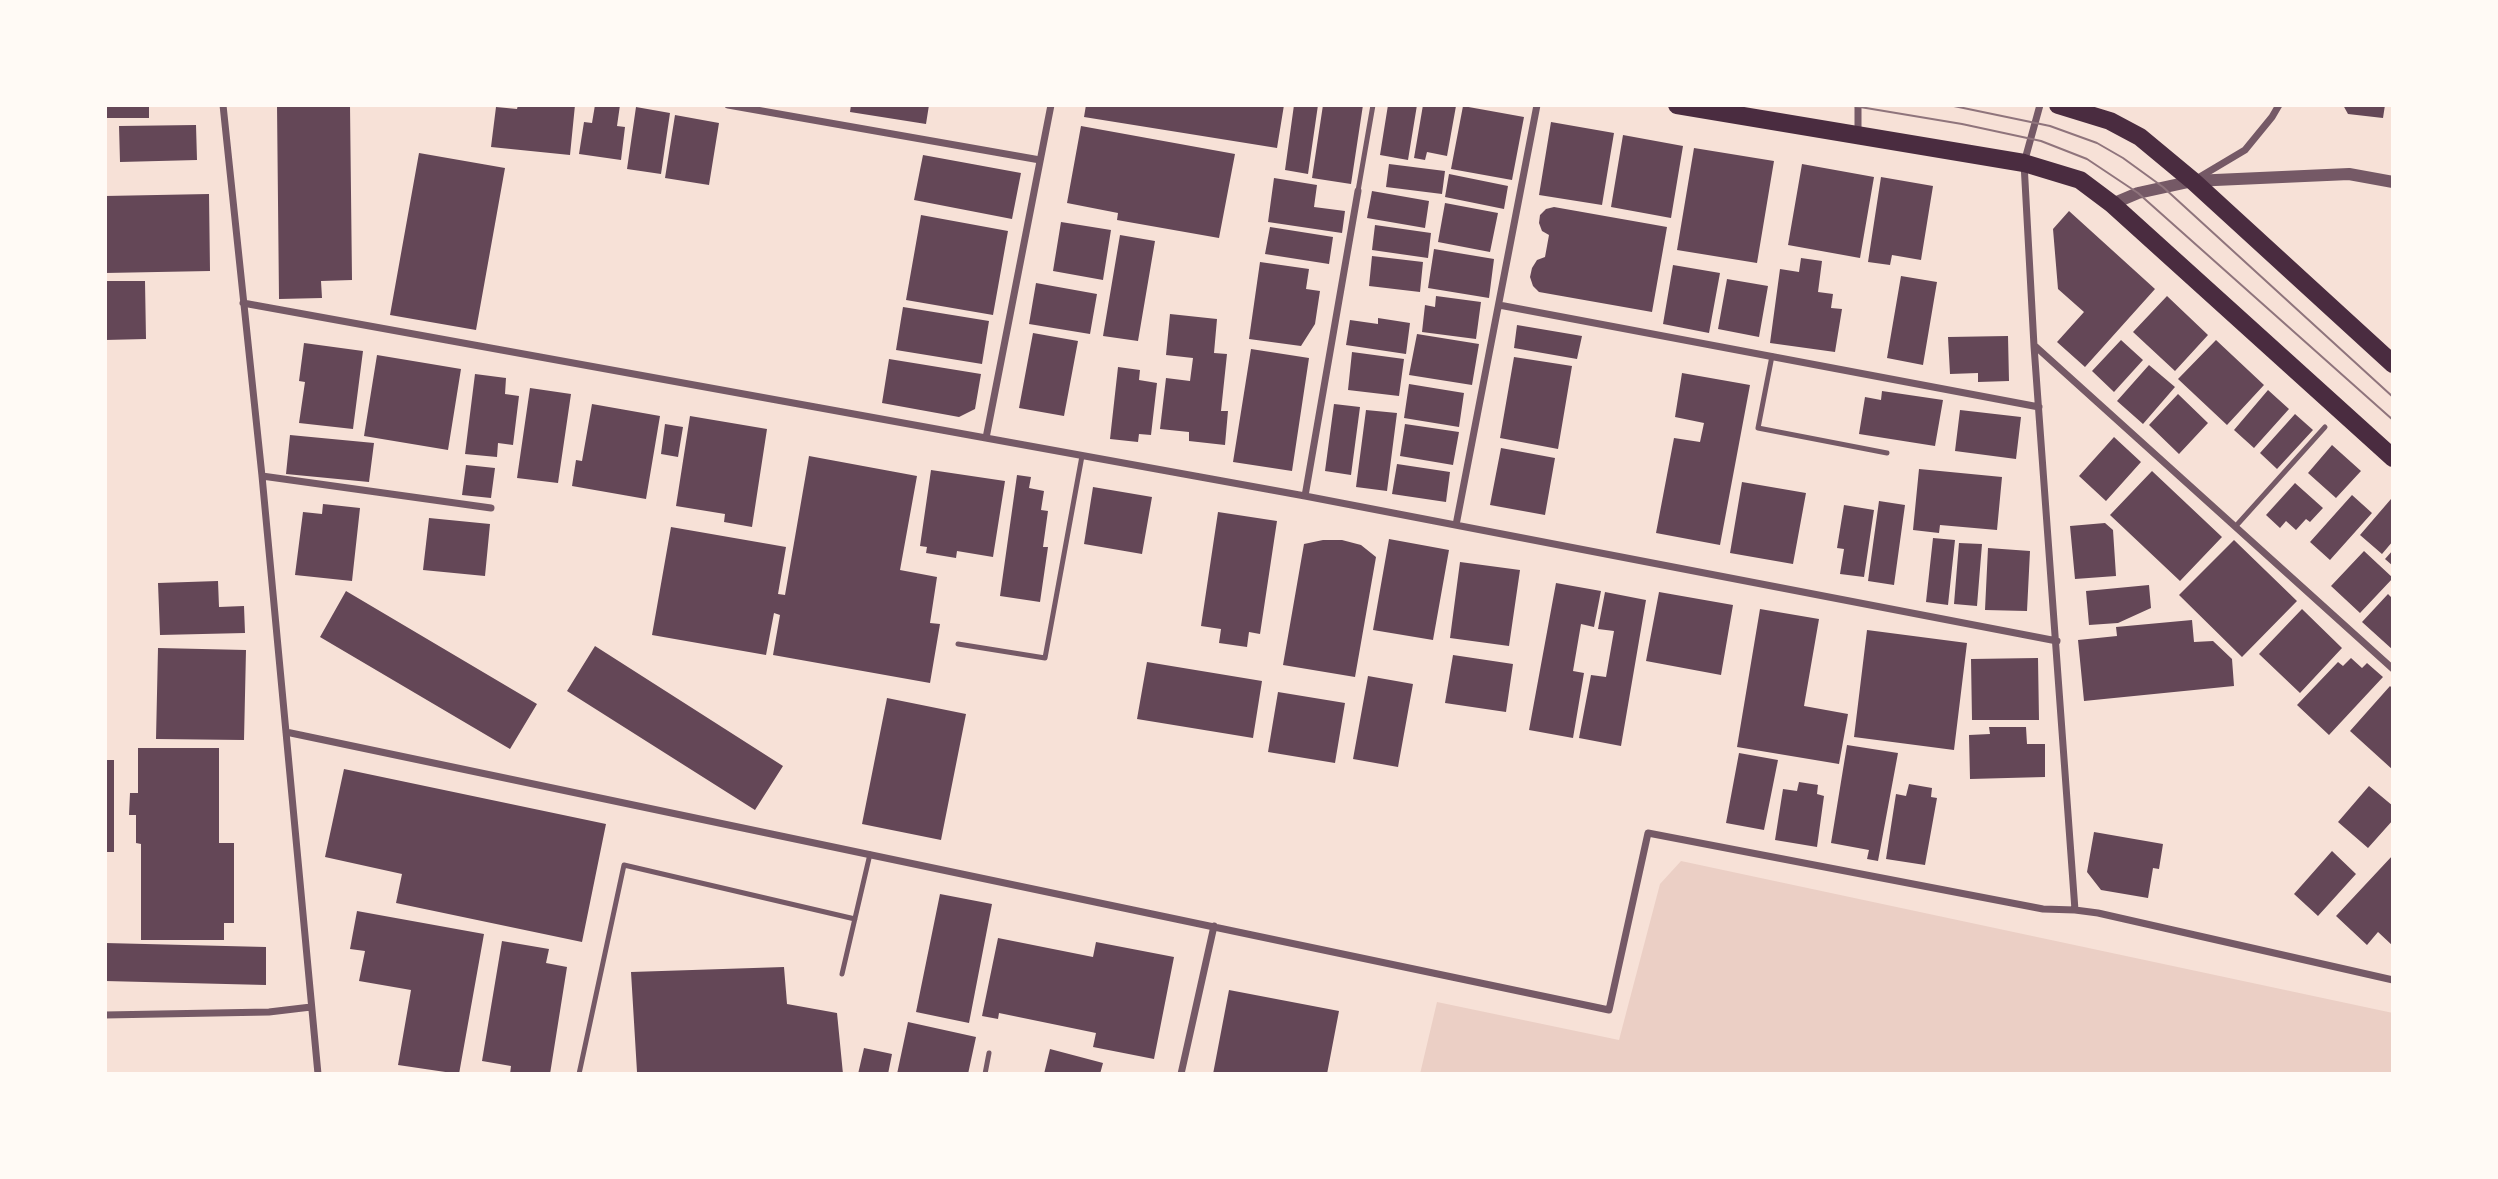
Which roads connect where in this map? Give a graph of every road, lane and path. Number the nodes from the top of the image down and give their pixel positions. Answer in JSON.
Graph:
{"nodes":[{"id":1,"x":223,"y":105,"type":"edge"},
{"id":2,"x":728,"y":105,"type":"edge"},
{"id":3,"x":1051,"y":105,"type":"edge"},
{"id":4,"x":1373,"y":105,"type":"edge"},
{"id":5,"x":1537,"y":105,"type":"edge"},
{"id":6,"x":1677,"y":105,"type":"edge"},
{"id":7,"x":1858,"y":105,"type":"edge"},
{"id":8,"x":2040,"y":105,"type":"edge"},
{"id":9,"x":2058,"y":105,"type":"edge"},
{"id":10,"x":2279,"y":105,"type":"edge"},
{"id":11,"x":1858,"y":135,"type":"junction"},
{"id":12,"x":1040,"y":160,"type":"junction"},
{"id":13,"x":2024,"y":163,"type":"junction"},
{"id":14,"x":2193,"y":181,"type":"junction"},
{"id":15,"x":2393,"y":182,"type":"edge"},
{"id":16,"x":1358,"y":191,"type":"joint"},
{"id":17,"x":2112,"y":204,"type":"junction"},
{"id":18,"x":243,"y":303,"type":"junction"},
{"id":19,"x":1499,"y":305,"type":"junction"},
{"id":20,"x":2034,"y":346,"type":"junction"},
{"id":21,"x":1772,"y":356,"type":"junction"},
{"id":22,"x":2393,"y":364,"type":"edge"},
{"id":23,"x":2039,"y":407,"type":"junction"},
{"id":24,"x":2325,"y":427,"type":"dead end"},
{"id":25,"x":986,"y":438,"type":"junction"},
{"id":26,"x":1887,"y":453,"type":"dead end"},
{"id":27,"x":1082,"y":456,"type":"junction"},
{"id":28,"x":2393,"y":458,"type":"edge"},
{"id":29,"x":262,"y":476,"type":"junction"},
{"id":30,"x":1305,"y":496,"type":"junction"},
{"id":31,"x":491,"y":508,"type":"dead end"},
{"id":32,"x":1456,"y":526,"type":"junction"},
{"id":33,"x":2235,"y":527,"type":"junction"},
{"id":34,"x":2057,"y":641,"type":"junction"},
{"id":35,"x":958,"y":644,"type":"dead end"},
{"id":36,"x":2393,"y":669,"type":"edge"},
{"id":37,"x":286,"y":732,"type":"junction"},
{"id":38,"x":870,"y":854,"type":"junction"},
{"id":39,"x":2075,"y":910,"type":"junction"},
{"id":40,"x":855,"y":919,"type":"junction"},
{"id":41,"x":1214,"y":926,"type":"junction"},
{"id":42,"x":842,"y":974,"type":"dead end"},
{"id":43,"x":2393,"y":980,"type":"edge"},
{"id":44,"x":312,"y":1007,"type":"junction"},
{"id":45,"x":105,"y":1015,"type":"edge"},
{"id":46,"x":989,"y":1053,"type":"dead end"},
{"id":47,"x":320,"y":1074,"type":"edge"},
{"id":48,"x":579,"y":1074,"type":"edge"},
{"id":49,"x":985,"y":1074,"type":"edge"},
{"id":50,"x":1181,"y":1074,"type":"edge"}],
"edges":[{"from":1,"to":18,"type":"street"},
{"from":2,"to":12,"type":"street"},
{"from":3,"to":12,"type":"street"},
{"from":4,"to":16,"type":"lane"},
{"from":5,"to":19,"type":"street"},
{"from":6,"to":11,"type":"main road"},
{"from":7,"to":11,"type":"street"},
{"from":8,"to":13,"type":"street"},
{"from":9,"to":14,"type":"main road"},
{"from":10,"to":14,"type":"street"},
{"from":11,"to":13,"type":"main road"},
{"from":12,"to":25,"type":"street"},
{"from":13,"to":17,"type":"main road"},
{"from":13,"to":20,"type":"street"},
{"from":14,"to":15,"type":"street"},
{"from":14,"to":17,"type":"street"},
{"from":14,"to":22,"type":"main road"},
{"from":16,"to":30,"type":"street"},
{"from":17,"to":28,"type":"main road"},
{"from":18,"to":25,"type":"street"},
{"from":18,"to":29,"type":"street"},
{"from":19,"to":21,"type":"street"},
{"from":19,"to":32,"type":"street"},
{"from":20,"to":23,"type":"street"},
{"from":20,"to":33,"type":"street"},
{"from":21,"to":23,"type":"street"},
{"from":21,"to":26,"type":"lane"},
{"from":23,"to":34,"type":"street"},
{"from":24,"to":33,"type":"lane"},
{"from":25,"to":27,"type":"street"},
{"from":27,"to":30,"type":"street"},
{"from":27,"to":35,"type":"lane"},
{"from":29,"to":31,"type":"street"},
{"from":29,"to":37,"type":"street"},
{"from":30,"to":32,"type":"street"},
{"from":32,"to":34,"type":"street"},
{"from":33,"to":36,"type":"street"},
{"from":34,"to":39,"type":"street"},
{"from":37,"to":38,"type":"street"},
{"from":37,"to":44,"type":"street"},
{"from":38,"to":40,"type":"lane"},
{"from":38,"to":41,"type":"street"},
{"from":39,"to":41,"type":"street"},
{"from":39,"to":43,"type":"street"},
{"from":40,"to":42,"type":"lane"},
{"from":40,"to":48,"type":"lane"},
{"from":41,"to":50,"type":"street"},
{"from":44,"to":45,"type":"street"},
{"from":44,"to":47,"type":"street"},
{"from":46,"to":49,"type":"lane"}]}
